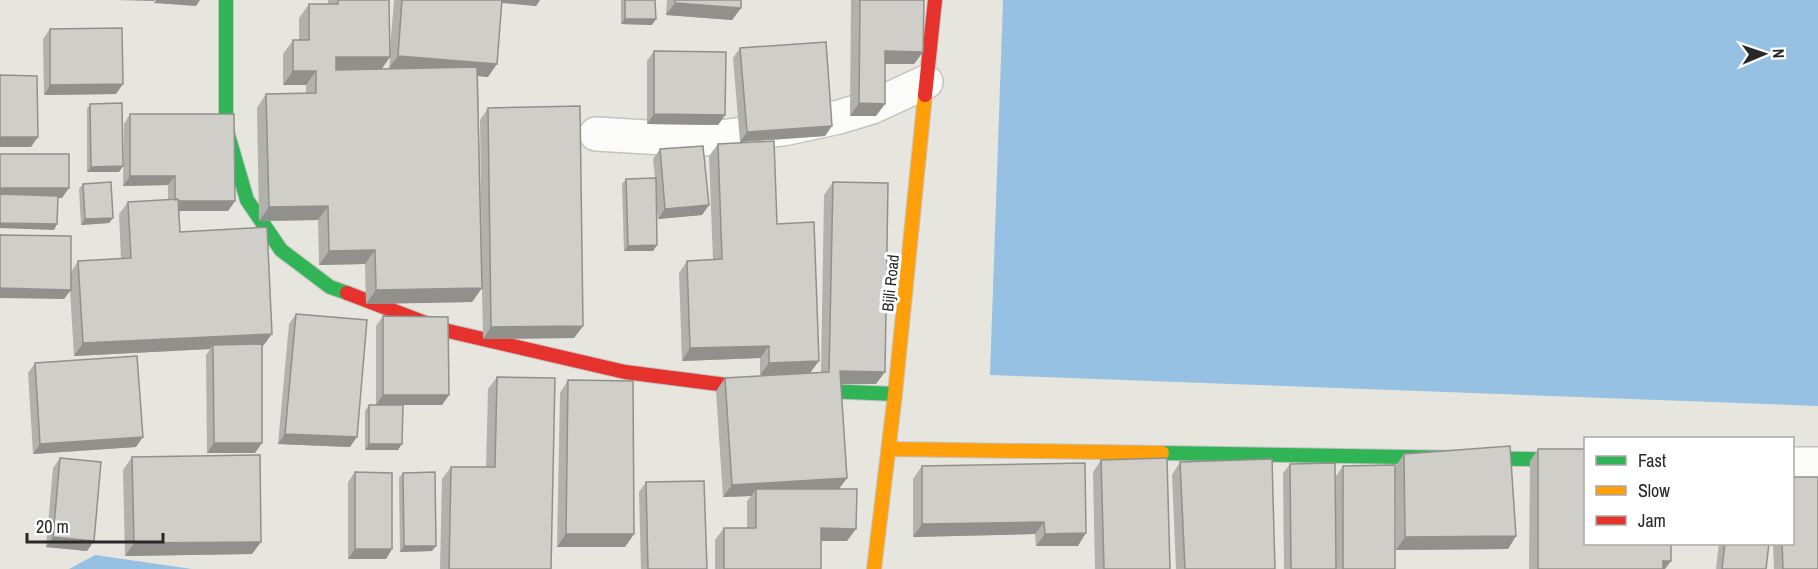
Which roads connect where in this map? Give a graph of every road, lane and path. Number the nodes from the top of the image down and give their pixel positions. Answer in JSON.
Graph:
{"nodes":[{"id":1,"x":225,"y":0,"type":"edge"},
{"id":2,"x":935,"y":0,"type":"edge"},
{"id":3,"x":926,"y":82,"type":"junction"},
{"id":4,"x":596,"y":134,"type":"dead end"},
{"id":5,"x":895,"y":394,"type":"junction"},
{"id":6,"x":889,"y":450,"type":"junction"},
{"id":7,"x":1584,"y":460,"type":"edge"},
{"id":8,"x":1794,"y":464,"type":"edge"},
{"id":9,"x":1818,"y":464,"type":"edge"},
{"id":10,"x":874,"y":569,"type":"edge"}],
"edges":[{"from":1,"to":5,"type":"street"},
{"from":2,"to":3,"type":"street","name":"Bijli Road"},
{"from":3,"to":4,"type":"street"},
{"from":3,"to":5,"type":"street","name":"Bijli Road"},
{"from":5,"to":6,"type":"street","name":"Bijli Road"},
{"from":6,"to":7,"type":"street"},
{"from":6,"to":10,"type":"street","name":"Bijli Road"},
{"from":8,"to":9,"type":"street"}]}
